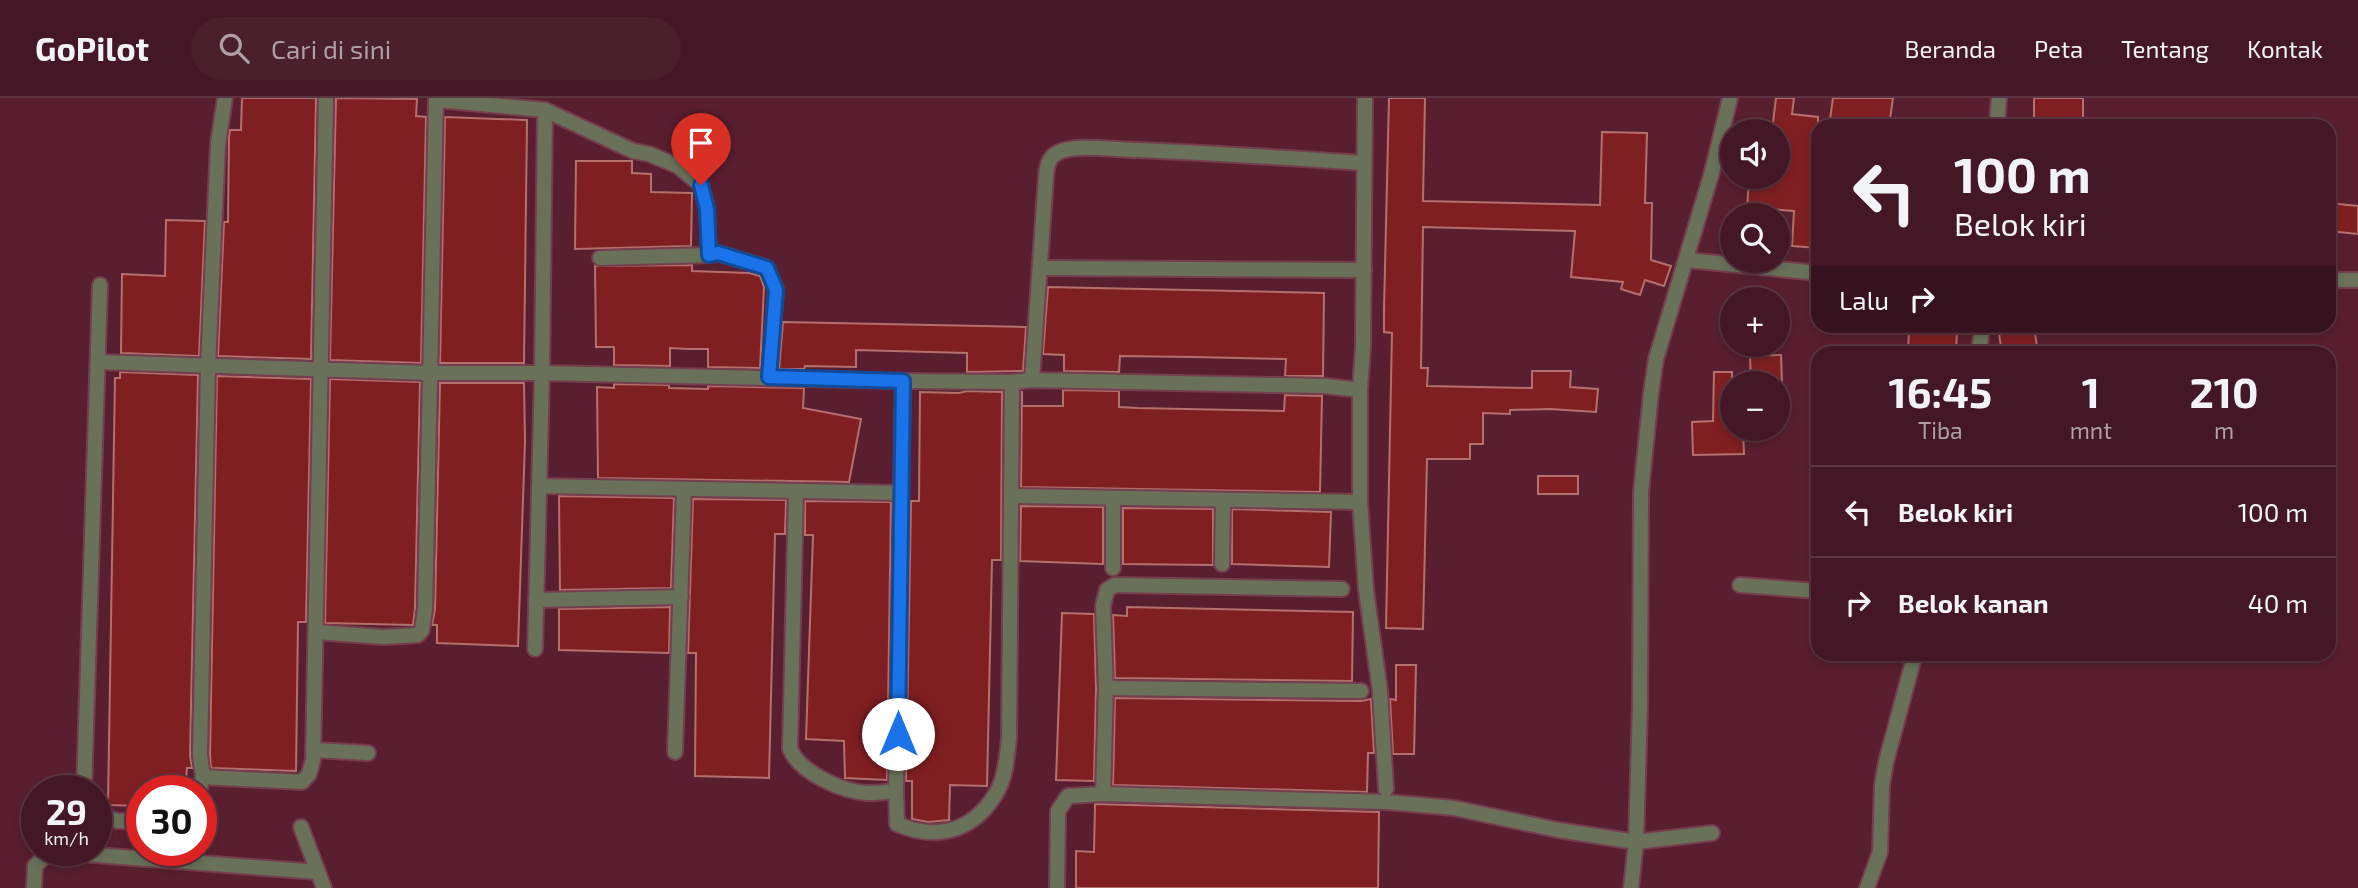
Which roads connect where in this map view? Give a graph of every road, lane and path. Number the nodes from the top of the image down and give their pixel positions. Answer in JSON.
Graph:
{"nodes":[{"id":1,"x":225,"y":98,"type":"edge"},
{"id":2,"x":326,"y":98,"type":"edge"},
{"id":3,"x":1365,"y":98,"type":"edge"},
{"id":4,"x":1730,"y":98,"type":"edge"},
{"id":5,"x":1999,"y":98,"type":"edge"},
{"id":6,"x":545,"y":110,"type":"junction"},
{"id":7,"x":1998,"y":119,"type":"edge"},
{"id":8,"x":1364,"y":163,"type":"junction"},
{"id":9,"x":709,"y":255,"type":"junction"},
{"id":10,"x":600,"y":258,"type":"dead end"},
{"id":11,"x":1687,"y":260,"type":"junction"},
{"id":12,"x":1041,"y":268,"type":"junction"},
{"id":13,"x":1364,"y":270,"type":"junction"},
{"id":14,"x":1811,"y":273,"type":"edge"},
{"id":15,"x":2336,"y":280,"type":"edge"},
{"id":16,"x":2358,"y":280,"type":"edge"},
{"id":17,"x":100,"y":285,"type":"dead end"},
{"id":18,"x":99,"y":362,"type":"junction"},
{"id":19,"x":208,"y":367,"type":"junction"},
{"id":20,"x":320,"y":369,"type":"junction"},
{"id":21,"x":429,"y":373,"type":"junction"},
{"id":22,"x":542,"y":373,"type":"junction"},
{"id":23,"x":769,"y":377,"type":"junction"},
{"id":24,"x":1032,"y":380,"type":"junction"},
{"id":25,"x":903,"y":381,"type":"junction"},
{"id":26,"x":1012,"y":382,"type":"junction"},
{"id":27,"x":1360,"y":390,"type":"junction"},
{"id":28,"x":539,"y":486,"type":"junction"},
{"id":29,"x":684,"y":490,"type":"junction"},
{"id":30,"x":796,"y":492,"type":"junction"},
{"id":31,"x":900,"y":493,"type":"junction"},
{"id":32,"x":1011,"y":496,"type":"junction"},
{"id":33,"x":1113,"y":498,"type":"junction"},
{"id":34,"x":1223,"y":500,"type":"junction"},
{"id":35,"x":1360,"y":502,"type":"junction"},
{"id":36,"x":1222,"y":565,"type":"dead end"},
{"id":37,"x":1113,"y":568,"type":"dead end"},
{"id":38,"x":1740,"y":585,"type":"dead end"},
{"id":39,"x":1342,"y":589,"type":"dead end"},
{"id":40,"x":1811,"y":590,"type":"edge"},
{"id":41,"x":681,"y":597,"type":"junction"},
{"id":42,"x":536,"y":600,"type":"junction"},
{"id":43,"x":317,"y":632,"type":"junction"},
{"id":44,"x":535,"y":649,"type":"dead end"},
{"id":45,"x":1913,"y":661,"type":"edge"},
{"id":46,"x":1106,"y":688,"type":"junction"},
{"id":47,"x":1361,"y":691,"type":"dead end"},
{"id":48,"x":314,"y":750,"type":"junction"},
{"id":49,"x":675,"y":752,"type":"dead end"},
{"id":50,"x":368,"y":753,"type":"dead end"},
{"id":51,"x":86,"y":775,"type":"edge"},
{"id":52,"x":201,"y":775,"type":"edge"},
{"id":53,"x":217,"y":784,"type":"edge"},
{"id":54,"x":1386,"y":789,"type":"dead end"},
{"id":55,"x":896,"y":791,"type":"junction"},
{"id":56,"x":1103,"y":794,"type":"junction"},
{"id":57,"x":301,"y":827,"type":"dead end"},
{"id":58,"x":1713,"y":833,"type":"dead end"},
{"id":59,"x":1636,"y":842,"type":"junction"},
{"id":60,"x":317,"y":872,"type":"junction"},
{"id":61,"x":34,"y":888,"type":"edge"},
{"id":62,"x":324,"y":888,"type":"edge"},
{"id":63,"x":1057,"y":888,"type":"edge"},
{"id":64,"x":1631,"y":888,"type":"edge"},
{"id":65,"x":1867,"y":888,"type":"edge"}],
"edges":[{"from":1,"to":19,"type":"street"},
{"from":2,"to":20,"type":"street"},
{"from":3,"to":8,"type":"street"},
{"from":4,"to":11,"type":"street"},
{"from":5,"to":7,"type":"street"},
{"from":6,"to":9,"type":"street"},
{"from":6,"to":21,"type":"street"},
{"from":6,"to":22,"type":"street"},
{"from":8,"to":12,"type":"street"},
{"from":8,"to":13,"type":"street"},
{"from":9,"to":10,"type":"street"},
{"from":9,"to":23,"type":"street"},
{"from":11,"to":14,"type":"street"},
{"from":11,"to":59,"type":"street"},
{"from":12,"to":13,"type":"street"},
{"from":12,"to":24,"type":"street"},
{"from":13,"to":27,"type":"street"},
{"from":15,"to":16,"type":"street"},
{"from":17,"to":18,"type":"street"},
{"from":18,"to":19,"type":"street"},
{"from":18,"to":51,"type":"street"},
{"from":19,"to":20,"type":"street"},
{"from":19,"to":52,"type":"street"},
{"from":20,"to":21,"type":"street"},
{"from":20,"to":43,"type":"street"},
{"from":21,"to":22,"type":"street"},
{"from":21,"to":43,"type":"street"},
{"from":22,"to":23,"type":"street"},
{"from":22,"to":28,"type":"street"},
{"from":23,"to":25,"type":"street"},
{"from":24,"to":26,"type":"street"},
{"from":24,"to":27,"type":"street"},
{"from":25,"to":26,"type":"street"},
{"from":25,"to":31,"type":"street"},
{"from":26,"to":32,"type":"street"},
{"from":27,"to":35,"type":"street"},
{"from":28,"to":29,"type":"street"},
{"from":28,"to":42,"type":"street"},
{"from":29,"to":30,"type":"street"},
{"from":29,"to":41,"type":"street"},
{"from":30,"to":31,"type":"street"},
{"from":30,"to":55,"type":"street"},
{"from":31,"to":55,"type":"street"},
{"from":32,"to":33,"type":"street"},
{"from":32,"to":55,"type":"street"},
{"from":33,"to":34,"type":"street"},
{"from":33,"to":37,"type":"street"},
{"from":34,"to":35,"type":"street"},
{"from":34,"to":36,"type":"street"},
{"from":35,"to":54,"type":"street"},
{"from":38,"to":40,"type":"street"},
{"from":39,"to":46,"type":"street"},
{"from":41,"to":42,"type":"street"},
{"from":41,"to":49,"type":"street"},
{"from":42,"to":44,"type":"street"},
{"from":43,"to":48,"type":"street"},
{"from":45,"to":65,"type":"street"},
{"from":46,"to":47,"type":"street"},
{"from":46,"to":56,"type":"street"},
{"from":48,"to":50,"type":"street"},
{"from":48,"to":53,"type":"street"},
{"from":56,"to":59,"type":"street"},
{"from":56,"to":63,"type":"street"},
{"from":57,"to":60,"type":"street"},
{"from":58,"to":59,"type":"street"},
{"from":59,"to":64,"type":"street"},
{"from":60,"to":61,"type":"street"},
{"from":60,"to":62,"type":"street"}]}
